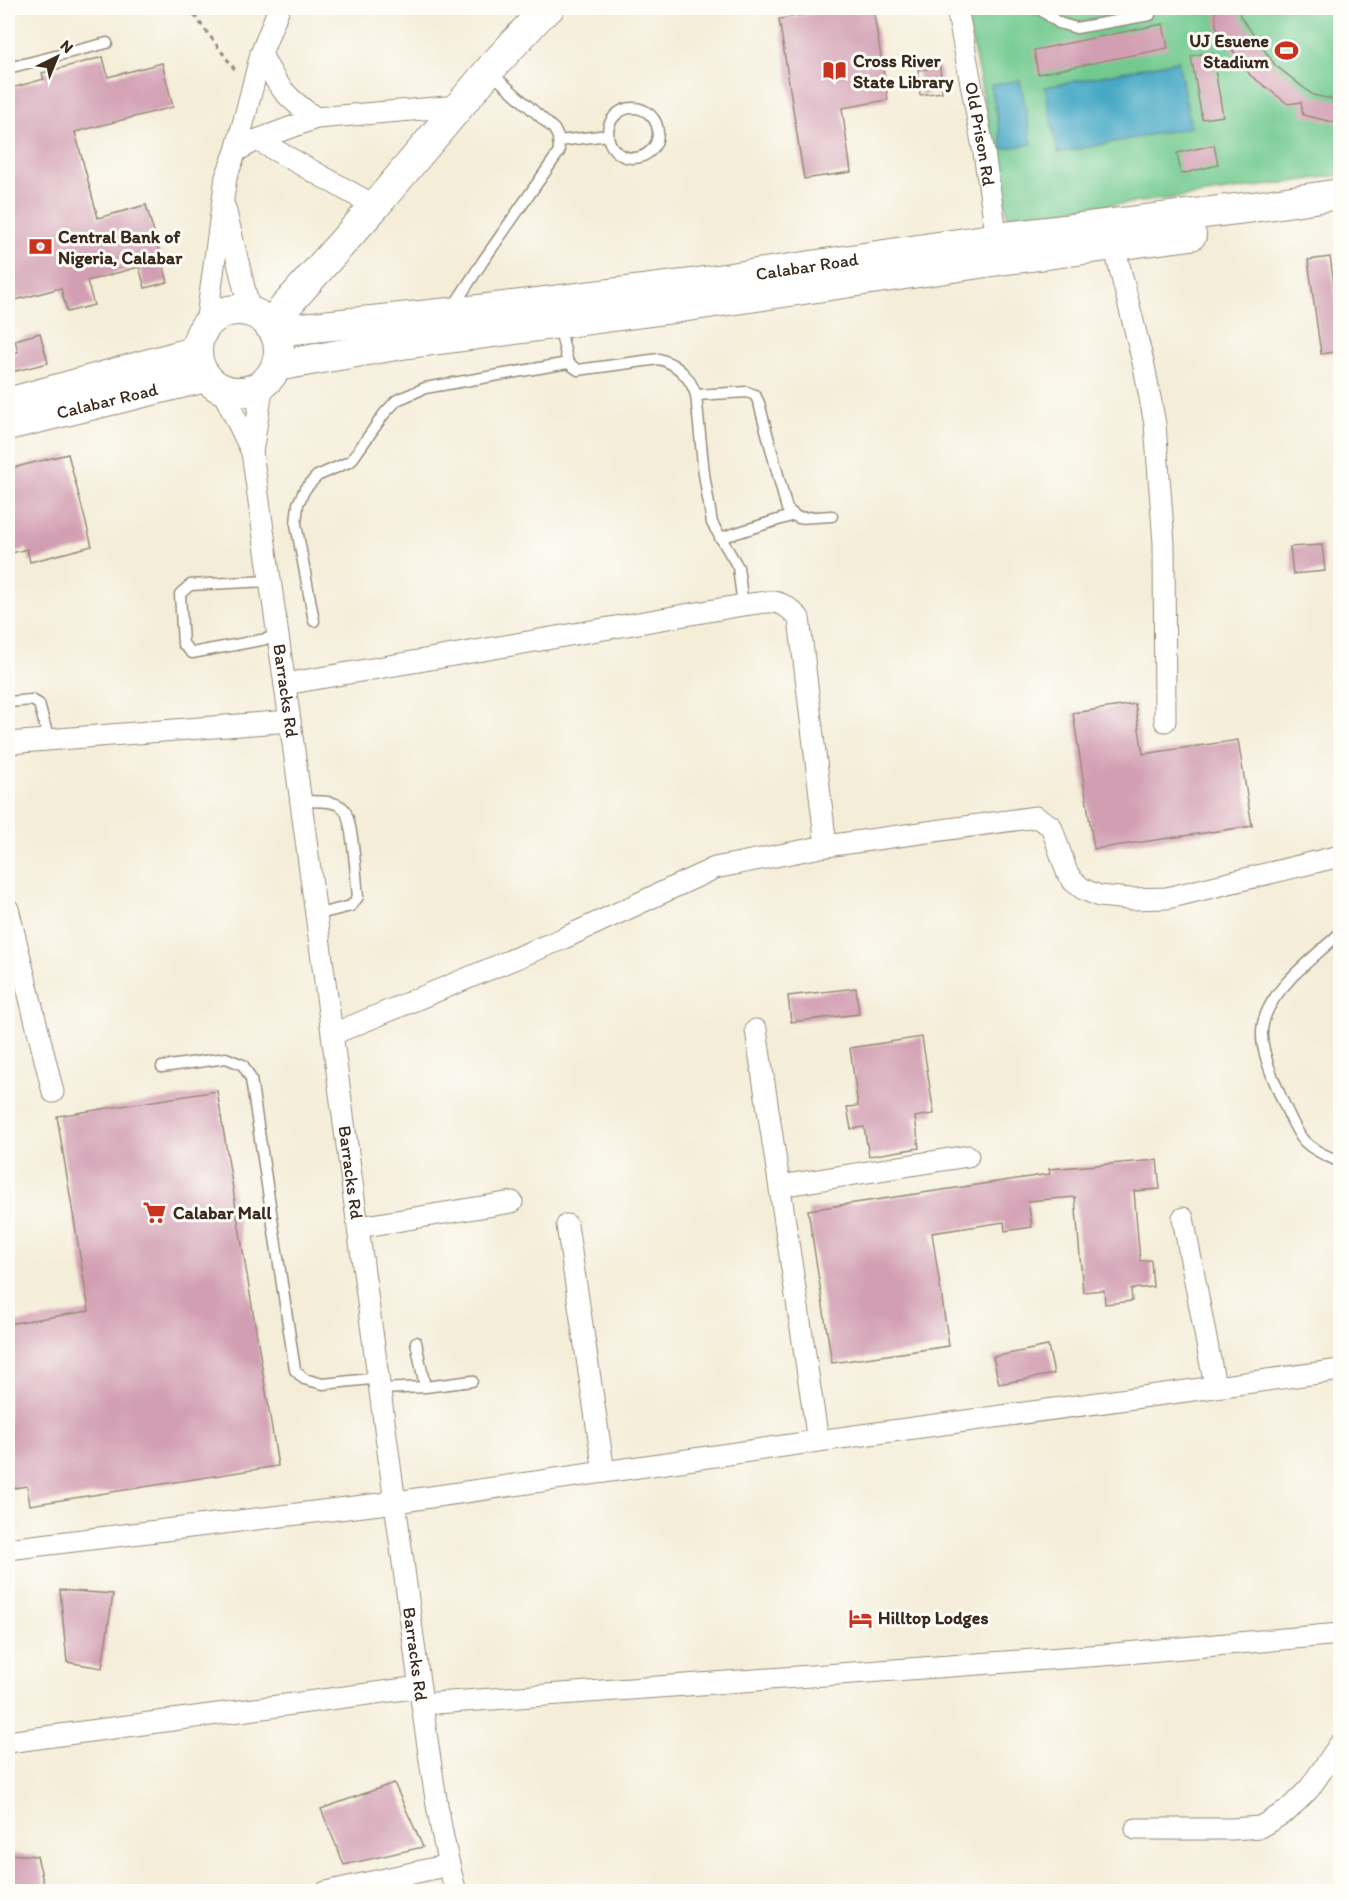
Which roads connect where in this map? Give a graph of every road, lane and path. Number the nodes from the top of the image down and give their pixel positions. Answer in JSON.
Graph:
{"nodes":[{"id":1,"x":189,"y":8,"type":"edge"},
{"id":2,"x":279,"y":8,"type":"edge"},
{"id":3,"x":549,"y":8,"type":"edge"},
{"id":4,"x":957,"y":8,"type":"edge"},
{"id":5,"x":1038,"y":8,"type":"edge"},
{"id":6,"x":1150,"y":15,"type":"dead end"},
{"id":7,"x":106,"y":43,"type":"dead end"},
{"id":8,"x":261,"y":54,"type":"junction"},
{"id":9,"x":8,"y":68,"type":"edge"},
{"id":10,"x":489,"y":71,"type":"junction"},
{"id":11,"x":252,"y":92,"type":"junction"},
{"id":12,"x":459,"y":106,"type":"junction"},
{"id":13,"x":316,"y":118,"type":"junction"},
{"id":14,"x":608,"y":135,"type":"junction"},
{"id":15,"x":257,"y":140,"type":"junction"},
{"id":16,"x":559,"y":141,"type":"junction"},
{"id":17,"x":236,"y":150,"type":"junction"},
{"id":18,"x":1341,"y":194,"type":"edge"},
{"id":19,"x":222,"y":195,"type":"junction"},
{"id":20,"x":375,"y":206,"type":"junction"},
{"id":21,"x":1341,"y":215,"type":"edge"},
{"id":22,"x":1114,"y":245,"type":"junction"},
{"id":23,"x":999,"y":249,"type":"junction"},
{"id":24,"x":449,"y":313,"type":"junction"},
{"id":25,"x":264,"y":323,"type":"junction"},
{"id":26,"x":558,"y":323,"type":"junction"},
{"id":27,"x":208,"y":360,"type":"junction"},
{"id":28,"x":568,"y":363,"type":"junction"},
{"id":29,"x":270,"y":375,"type":"junction"},
{"id":30,"x":696,"y":395,"type":"junction"},
{"id":31,"x":8,"y":402,"type":"edge"},
{"id":32,"x":8,"y":426,"type":"edge"},
{"id":33,"x":252,"y":452,"type":"junction"},
{"id":34,"x":794,"y":515,"type":"junction"},
{"id":35,"x":832,"y":516,"type":"dead end"},
{"id":36,"x":720,"y":538,"type":"junction"},
{"id":37,"x":270,"y":581,"type":"junction"},
{"id":38,"x":743,"y":605,"type":"junction"},
{"id":39,"x":314,"y":621,"type":"dead end"},
{"id":40,"x":277,"y":637,"type":"junction"},
{"id":41,"x":285,"y":684,"type":"junction"},
{"id":42,"x":8,"y":702,"type":"edge"},
{"id":43,"x":290,"y":721,"type":"junction"},
{"id":44,"x":1165,"y":721,"type":"dead end"},
{"id":45,"x":49,"y":740,"type":"junction"},
{"id":46,"x":8,"y":743,"type":"edge"},
{"id":47,"x":301,"y":801,"type":"junction"},
{"id":48,"x":826,"y":846,"type":"junction"},
{"id":49,"x":1341,"y":856,"type":"edge"},
{"id":50,"x":8,"y":909,"type":"edge"},
{"id":51,"x":315,"y":915,"type":"junction"},
{"id":52,"x":1341,"y":933,"type":"edge"},
{"id":53,"x":16,"y":971,"type":"edge"},
{"id":54,"x":756,"y":1030,"type":"dead end"},
{"id":55,"x":333,"y":1034,"type":"junction"},
{"id":56,"x":162,"y":1067,"type":"dead end"},
{"id":57,"x":53,"y":1092,"type":"dead end"},
{"id":58,"x":968,"y":1156,"type":"dead end"},
{"id":59,"x":1341,"y":1162,"type":"edge"},
{"id":60,"x":780,"y":1186,"type":"junction"},
{"id":61,"x":512,"y":1202,"type":"dead end"},
{"id":62,"x":1183,"y":1218,"type":"dead end"},
{"id":63,"x":567,"y":1225,"type":"dead end"},
{"id":64,"x":359,"y":1227,"type":"junction"},
{"id":65,"x":416,"y":1342,"type":"dead end"},
{"id":66,"x":1341,"y":1370,"type":"edge"},
{"id":67,"x":472,"y":1381,"type":"dead end"},
{"id":68,"x":380,"y":1384,"type":"junction"},
{"id":69,"x":1215,"y":1386,"type":"junction"},
{"id":70,"x":425,"y":1387,"type":"junction"},
{"id":71,"x":818,"y":1441,"type":"junction"},
{"id":72,"x":604,"y":1472,"type":"junction"},
{"id":73,"x":396,"y":1502,"type":"junction"},
{"id":74,"x":8,"y":1549,"type":"edge"},
{"id":75,"x":1341,"y":1634,"type":"edge"},
{"id":76,"x":421,"y":1696,"type":"junction"},
{"id":77,"x":8,"y":1742,"type":"edge"},
{"id":78,"x":1341,"y":1744,"type":"edge"},
{"id":79,"x":1136,"y":1829,"type":"dead end"},
{"id":80,"x":449,"y":1865,"type":"junction"},
{"id":81,"x":326,"y":1892,"type":"edge"},
{"id":82,"x":456,"y":1892,"type":"edge"}],
"edges":[{"from":1,"to":11,"type":"path"},
{"from":2,"to":8,"type":"street"},
{"from":3,"to":10,"type":"main road"},
{"from":4,"to":23,"type":"street","name":"Old Prison Rd"},
{"from":5,"to":6,"type":"lane"},
{"from":7,"to":9,"type":"lane"},
{"from":8,"to":11,"type":"street"},
{"from":8,"to":13,"type":"street"},
{"from":10,"to":12,"type":"main road"},
{"from":10,"to":16,"type":"lane"},
{"from":11,"to":17,"type":"street"},
{"from":12,"to":13,"type":"street"},
{"from":12,"to":20,"type":"main road"},
{"from":13,"to":15,"type":"street"},
{"from":14,"to":14,"type":"lane"},
{"from":14,"to":16,"type":"lane"},
{"from":15,"to":17,"type":"street"},
{"from":15,"to":20,"type":"street"},
{"from":16,"to":24,"type":"lane"},
{"from":17,"to":19,"type":"street"},
{"from":18,"to":23,"type":"main road","name":"Calabar Road"},
{"from":19,"to":25,"type":"street"},
{"from":19,"to":27,"type":"street"},
{"from":20,"to":25,"type":"main road"},
{"from":21,"to":22,"type":"main road","name":"Calabar Road"},
{"from":22,"to":23,"type":"main road","name":"Calabar Road"},
{"from":22,"to":44,"type":"street"},
{"from":23,"to":24,"type":"main road","name":"Calabar Road"},
{"from":23,"to":26,"type":"main road","name":"Calabar Road"},
{"from":24,"to":25,"type":"main road","name":"Calabar Road"},
{"from":25,"to":27,"type":"main road"},
{"from":25,"to":29,"type":"main road"},
{"from":26,"to":28,"type":"lane"},
{"from":26,"to":29,"type":"main road","name":"Calabar Road"},
{"from":27,"to":29,"type":"main road"},
{"from":27,"to":31,"type":"main road","name":"Calabar Road"},
{"from":27,"to":32,"type":"main road","name":"Calabar Road"},
{"from":27,"to":33,"type":"street","name":"Barracks Rd"},
{"from":28,"to":30,"type":"lane"},
{"from":28,"to":39,"type":"lane"},
{"from":29,"to":33,"type":"street","name":"Barracks Rd"},
{"from":30,"to":34,"type":"lane"},
{"from":30,"to":36,"type":"lane"},
{"from":33,"to":37,"type":"street","name":"Barracks Rd"},
{"from":34,"to":35,"type":"lane"},
{"from":34,"to":36,"type":"lane"},
{"from":36,"to":38,"type":"lane"},
{"from":37,"to":40,"type":"street","name":"Barracks Rd"},
{"from":37,"to":40,"type":"lane"},
{"from":38,"to":41,"type":"street"},
{"from":38,"to":48,"type":"street"},
{"from":40,"to":41,"type":"street","name":"Barracks Rd"},
{"from":41,"to":43,"type":"street","name":"Barracks Rd"},
{"from":42,"to":45,"type":"lane"},
{"from":43,"to":45,"type":"street"},
{"from":43,"to":47,"type":"street","name":"Barracks Rd"},
{"from":45,"to":46,"type":"street"},
{"from":47,"to":51,"type":"street","name":"Barracks Rd"},
{"from":47,"to":51,"type":"lane"},
{"from":48,"to":49,"type":"street"},
{"from":48,"to":55,"type":"street"},
{"from":50,"to":53,"type":"street"},
{"from":51,"to":55,"type":"street","name":"Barracks Rd"},
{"from":52,"to":59,"type":"lane"},
{"from":53,"to":57,"type":"street"},
{"from":54,"to":60,"type":"street"},
{"from":55,"to":64,"type":"street","name":"Barracks Rd"},
{"from":56,"to":68,"type":"lane"},
{"from":58,"to":60,"type":"street"},
{"from":60,"to":71,"type":"street"},
{"from":61,"to":64,"type":"street"},
{"from":62,"to":69,"type":"street"},
{"from":63,"to":72,"type":"street"},
{"from":64,"to":68,"type":"street","name":"Barracks Rd"},
{"from":65,"to":70,"type":"lane"},
{"from":66,"to":69,"type":"street"},
{"from":67,"to":70,"type":"lane"},
{"from":68,"to":70,"type":"lane"},
{"from":68,"to":73,"type":"street","name":"Barracks Rd"},
{"from":69,"to":71,"type":"street"},
{"from":71,"to":72,"type":"street"},
{"from":72,"to":73,"type":"street"},
{"from":73,"to":74,"type":"street"},
{"from":73,"to":76,"type":"street","name":"Barracks Rd"},
{"from":75,"to":76,"type":"street"},
{"from":76,"to":77,"type":"street"},
{"from":76,"to":80,"type":"street","name":"Barracks Rd"},
{"from":78,"to":79,"type":"street"},
{"from":80,"to":81,"type":"street"},
{"from":80,"to":82,"type":"street","name":"Barracks Rd"}]}
